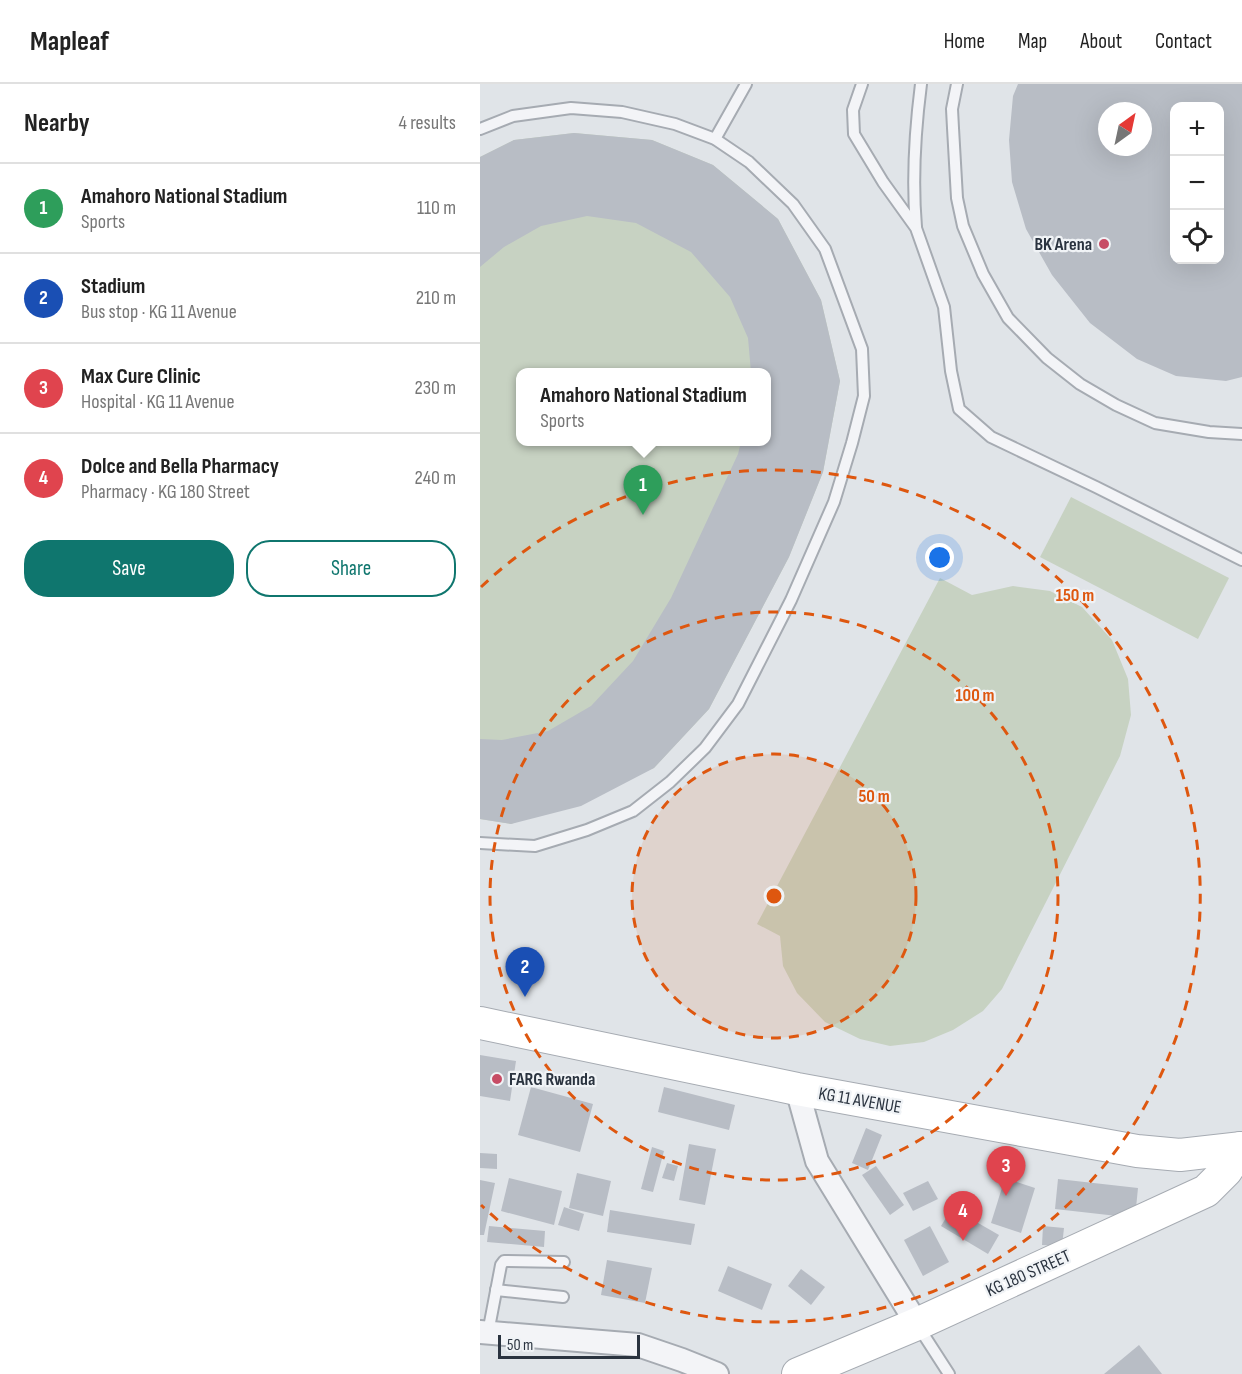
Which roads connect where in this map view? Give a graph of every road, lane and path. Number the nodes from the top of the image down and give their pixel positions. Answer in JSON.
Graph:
{"nodes":[{"id":1,"x":746,"y":84,"type":"edge"},
{"id":2,"x":862,"y":84,"type":"edge"},
{"id":3,"x":921,"y":84,"type":"edge"},
{"id":4,"x":957,"y":84,"type":"edge"},
{"id":5,"x":480,"y":129,"type":"edge"},
{"id":6,"x":715,"y":139,"type":"junction"},
{"id":7,"x":916,"y":228,"type":"junction"},
{"id":8,"x":1242,"y":434,"type":"edge"},
{"id":9,"x":1242,"y":560,"type":"edge"},
{"id":10,"x":480,"y":843,"type":"edge"},
{"id":11,"x":480,"y":1023,"type":"edge"},
{"id":12,"x":797,"y":1089,"type":"junction"},
{"id":13,"x":1242,"y":1148,"type":"edge"},
{"id":14,"x":564,"y":1262,"type":"dead end"},
{"id":15,"x":496,"y":1290,"type":"junction"},
{"id":16,"x":563,"y":1297,"type":"dead end"},
{"id":17,"x":917,"y":1324,"type":"junction"},
{"id":18,"x":484,"y":1332,"type":"edge"},
{"id":19,"x":717,"y":1374,"type":"edge"},
{"id":20,"x":798,"y":1374,"type":"edge"},
{"id":21,"x":949,"y":1374,"type":"edge"}],
"edges":[{"from":1,"to":6,"type":"lane"},
{"from":2,"to":7,"type":"lane"},
{"from":3,"to":7,"type":"lane"},
{"from":4,"to":8,"type":"lane"},
{"from":5,"to":6,"type":"lane"},
{"from":6,"to":10,"type":"lane"},
{"from":7,"to":9,"type":"lane"},
{"from":11,"to":12,"type":"main road","name":"KG 11 AVENUE"},
{"from":12,"to":13,"type":"main road","name":"KG 11 AVENUE"},
{"from":12,"to":17,"type":"street"},
{"from":13,"to":17,"type":"main road","name":"KG 180 STREET"},
{"from":14,"to":15,"type":"lane"},
{"from":15,"to":16,"type":"lane"},
{"from":15,"to":18,"type":"lane"},
{"from":17,"to":20,"type":"main road","name":"KG 180 STREET"},
{"from":17,"to":21,"type":"lane"},
{"from":18,"to":19,"type":"street"}]}
